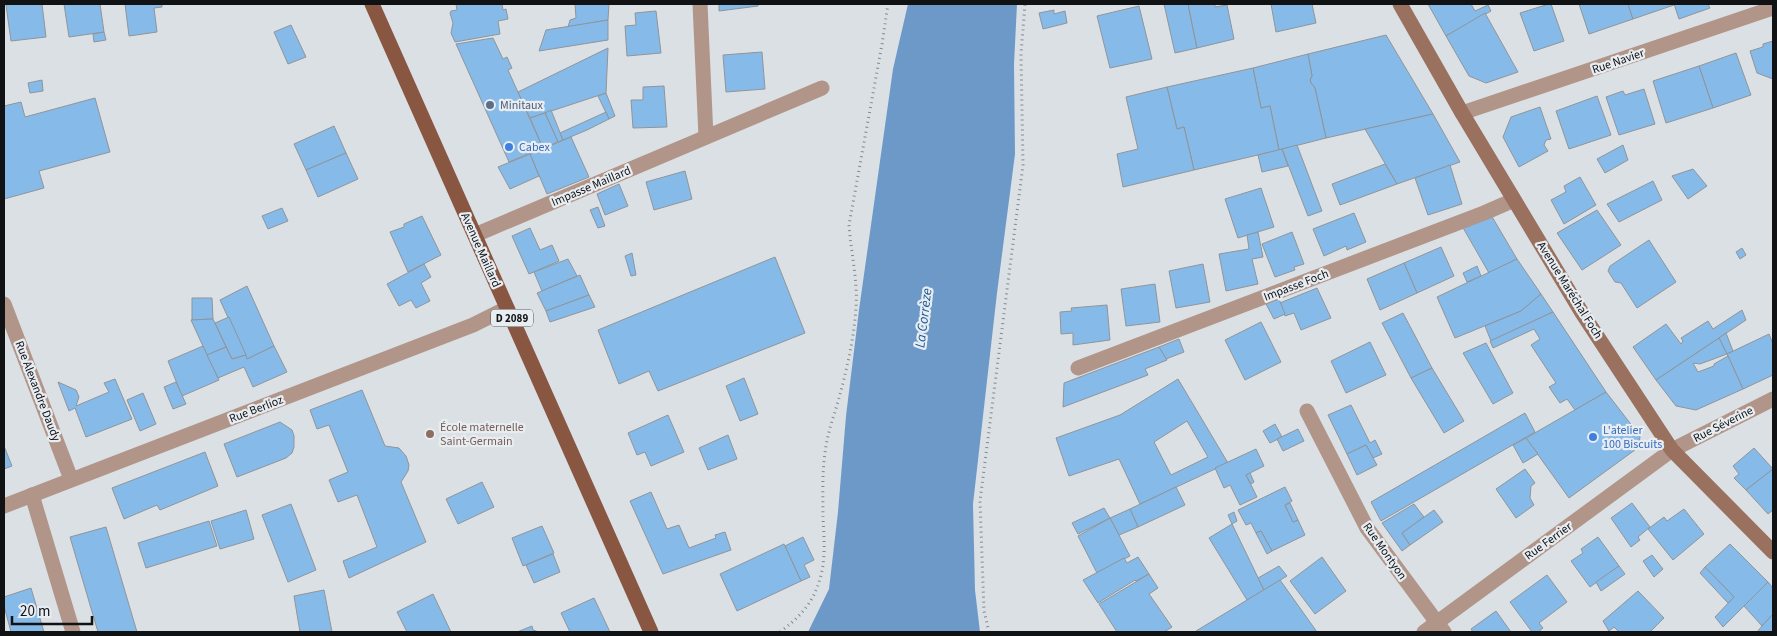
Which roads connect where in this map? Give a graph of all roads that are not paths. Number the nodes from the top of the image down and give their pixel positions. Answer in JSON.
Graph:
{"nodes":[{"id":1,"x":372,"y":4,"type":"edge"},
{"id":2,"x":700,"y":4,"type":"edge"},
{"id":3,"x":1400,"y":4,"type":"edge"},
{"id":4,"x":1773,"y":8,"type":"edge"},
{"id":5,"x":822,"y":88,"type":"dead end"},
{"id":6,"x":1462,"y":113,"type":"junction"},
{"id":7,"x":706,"y":138,"type":"junction"},
{"id":8,"x":1514,"y":200,"type":"junction"},
{"id":9,"x":475,"y":235,"type":"junction"},
{"id":10,"x":4,"y":304,"type":"edge"},
{"id":11,"x":507,"y":308,"type":"junction"},
{"id":12,"x":1078,"y":368,"type":"dead end"},
{"id":13,"x":1773,"y":399,"type":"edge"},
{"id":14,"x":1307,"y":411,"type":"dead end"},
{"id":15,"x":1672,"y":450,"type":"junction"},
{"id":16,"x":71,"y":479,"type":"junction"},
{"id":17,"x":32,"y":495,"type":"junction"},
{"id":18,"x":4,"y":506,"type":"edge"},
{"id":19,"x":1773,"y":552,"type":"edge"},
{"id":20,"x":1435,"y":629,"type":"edge"},
{"id":21,"x":73,"y":632,"type":"edge"},
{"id":22,"x":652,"y":632,"type":"edge"}],
"edges":[{"from":1,"to":9,"type":"main road","name":"Avenue Maillard","number":"D 2089"},
{"from":2,"to":7,"type":"street"},
{"from":3,"to":6,"type":"street","name":"Avenue Maréchal Foch"},
{"from":4,"to":6,"type":"street","name":"Rue Navier"},
{"from":5,"to":7,"type":"street","name":"Impasse Maillard"},
{"from":6,"to":8,"type":"street","name":"Avenue Maréchal Foch"},
{"from":7,"to":9,"type":"street","name":"Impasse Maillard"},
{"from":8,"to":12,"type":"street","name":"Impasse Foch"},
{"from":8,"to":15,"type":"street","name":"Avenue Maréchal Foch"},
{"from":9,"to":11,"type":"main road","name":"Avenue Maillard","number":"D 2089"},
{"from":10,"to":16,"type":"street","name":"Rue Alexandre Daudy"},
{"from":11,"to":16,"type":"street","name":"Rue Berlioz"},
{"from":11,"to":22,"type":"main road","name":"Avenue Maillard","number":"D 2089"},
{"from":13,"to":15,"type":"street","name":"Rue Séverine"},
{"from":14,"to":20,"type":"street","name":"Rue Montyon"},
{"from":15,"to":19,"type":"street","name":"Avenue Maréchal Foch"},
{"from":15,"to":20,"type":"street","name":"Rue Ferrier"},
{"from":16,"to":17,"type":"street","name":"Rue Berlioz"},
{"from":17,"to":18,"type":"street","name":"Rue Berlioz"},
{"from":17,"to":21,"type":"street"}]}
